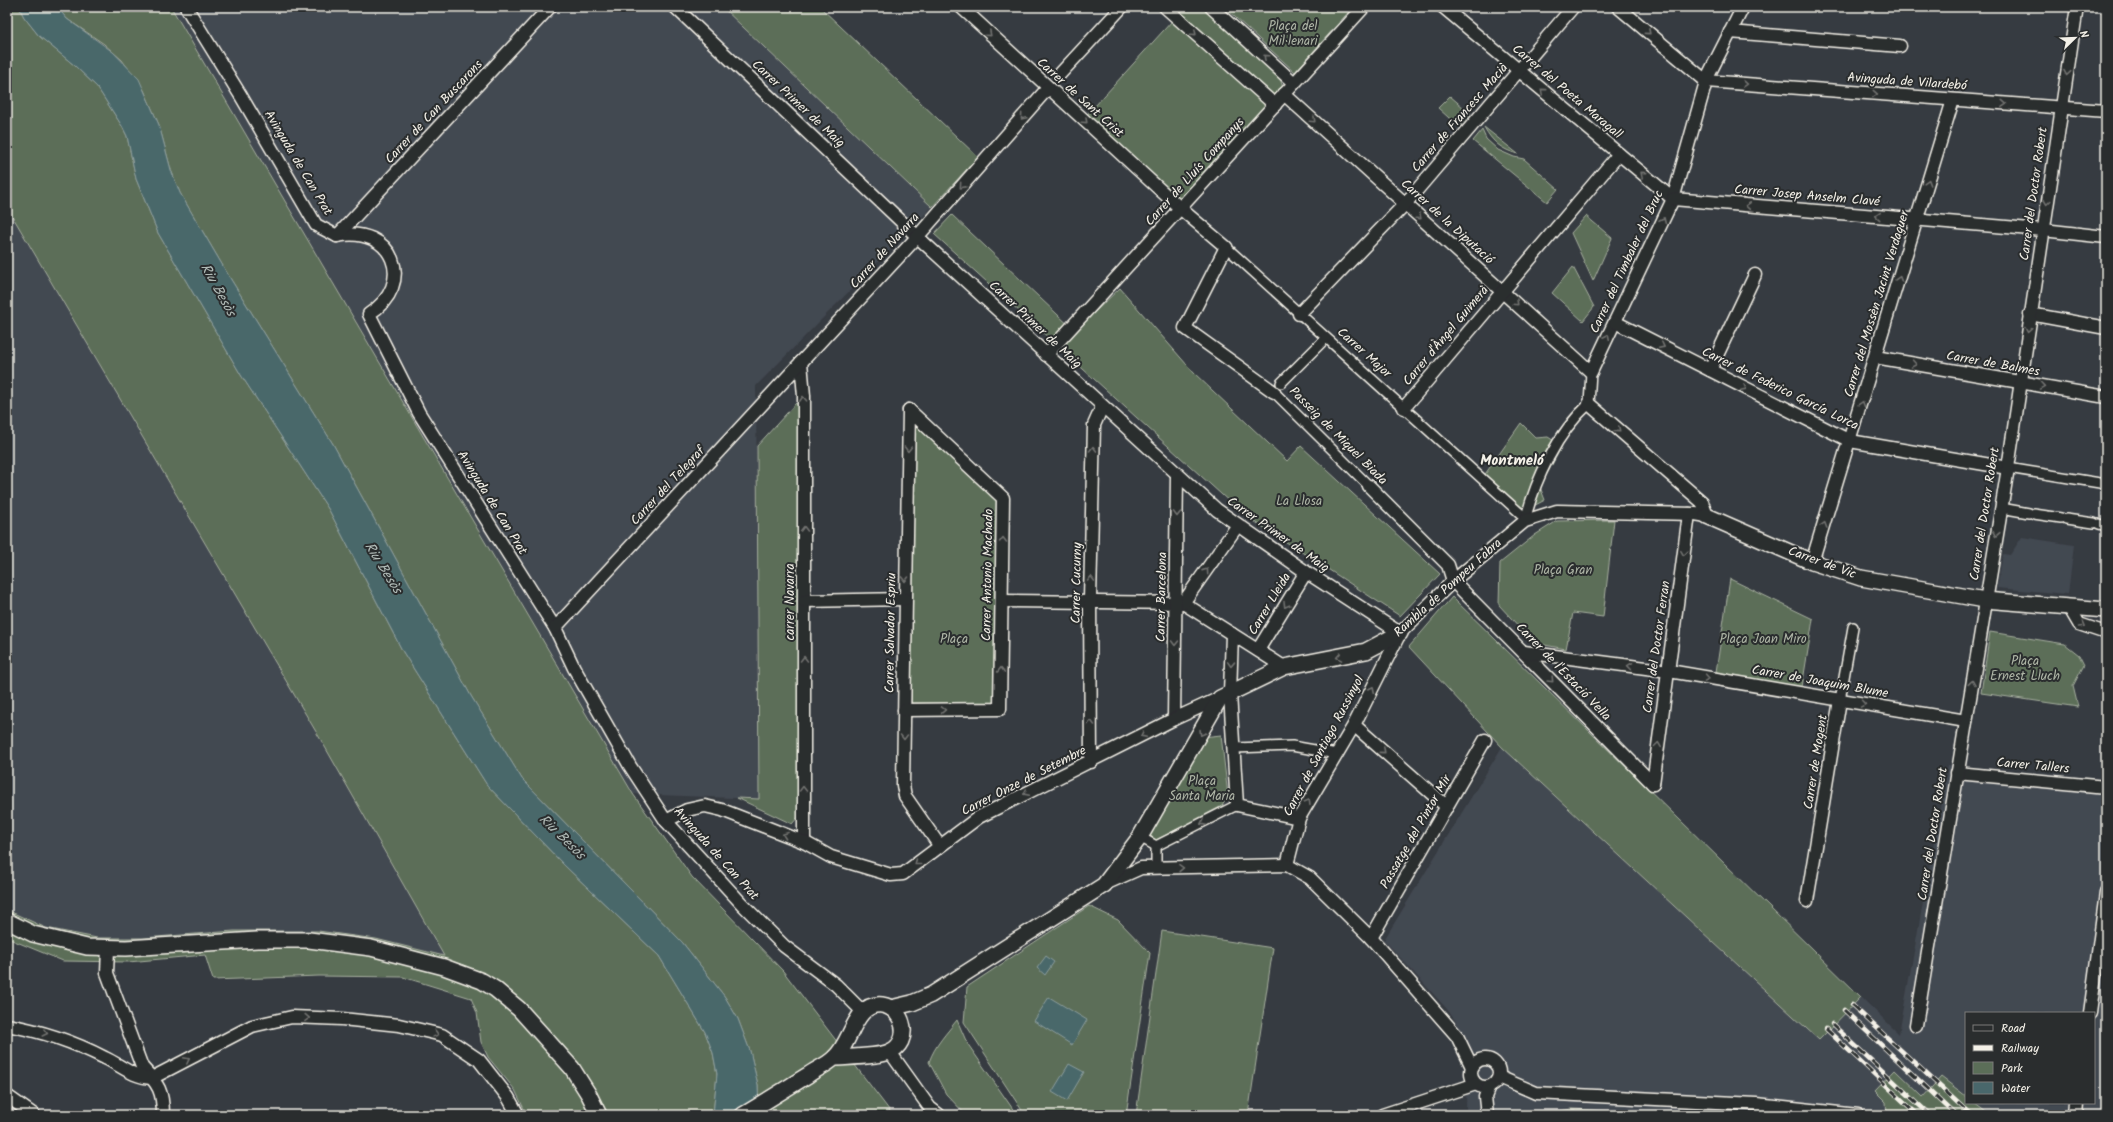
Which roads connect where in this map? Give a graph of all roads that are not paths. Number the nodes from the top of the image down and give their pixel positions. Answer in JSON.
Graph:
{"nodes":[{"id":1,"x":186,"y":7,"type":"edge"},
{"id":2,"x":550,"y":7,"type":"edge"},
{"id":3,"x":675,"y":7,"type":"edge"},
{"id":4,"x":1122,"y":7,"type":"edge"},
{"id":5,"x":1165,"y":7,"type":"edge"},
{"id":6,"x":1211,"y":7,"type":"edge"},
{"id":7,"x":1364,"y":7,"type":"edge"},
{"id":8,"x":1443,"y":7,"type":"edge"},
{"id":9,"x":1573,"y":7,"type":"edge"},
{"id":10,"x":1618,"y":7,"type":"edge"},
{"id":11,"x":1743,"y":7,"type":"edge"},
{"id":12,"x":2077,"y":7,"type":"edge"},
{"id":13,"x":968,"y":10,"type":"edge"},
{"id":14,"x":1730,"y":32,"type":"junction"},
{"id":15,"x":1900,"y":46,"type":"dead end"},
{"id":16,"x":1519,"y":70,"type":"junction"},
{"id":17,"x":1059,"y":75,"type":"dead end"},
{"id":18,"x":1706,"y":81,"type":"junction"},
{"id":19,"x":1294,"y":83,"type":"junction"},
{"id":20,"x":1048,"y":88,"type":"junction"},
{"id":21,"x":1284,"y":94,"type":"junction"},
{"id":22,"x":1954,"y":100,"type":"junction"},
{"id":23,"x":1275,"y":105,"type":"junction"},
{"id":24,"x":2061,"y":108,"type":"junction"},
{"id":25,"x":2106,"y":111,"type":"edge"},
{"id":26,"x":1619,"y":154,"type":"junction"},
{"id":27,"x":1673,"y":199,"type":"junction"},
{"id":28,"x":1405,"y":204,"type":"junction"},
{"id":29,"x":1181,"y":209,"type":"junction"},
{"id":30,"x":1917,"y":219,"type":"junction"},
{"id":31,"x":2043,"y":230,"type":"junction"},
{"id":32,"x":338,"y":236,"type":"junction"},
{"id":33,"x":918,"y":236,"type":"junction"},
{"id":34,"x":2106,"y":237,"type":"edge"},
{"id":35,"x":1226,"y":247,"type":"junction"},
{"id":36,"x":1755,"y":275,"type":"dead end"},
{"id":37,"x":1503,"y":291,"type":"junction"},
{"id":38,"x":1299,"y":314,"type":"junction"},
{"id":39,"x":2030,"y":314,"type":"junction"},
{"id":40,"x":1615,"y":322,"type":"junction"},
{"id":41,"x":2106,"y":328,"type":"edge"},
{"id":42,"x":1326,"y":338,"type":"junction"},
{"id":43,"x":1046,"y":355,"type":"junction"},
{"id":44,"x":1875,"y":358,"type":"junction"},
{"id":45,"x":801,"y":362,"type":"junction"},
{"id":46,"x":1710,"y":370,"type":"junction"},
{"id":47,"x":1591,"y":372,"type":"junction"},
{"id":48,"x":2020,"y":382,"type":"junction"},
{"id":49,"x":1277,"y":388,"type":"junction"},
{"id":50,"x":2106,"y":397,"type":"edge"},
{"id":51,"x":1589,"y":404,"type":"junction"},
{"id":52,"x":1102,"y":407,"type":"junction"},
{"id":53,"x":1404,"y":408,"type":"junction"},
{"id":54,"x":909,"y":410,"type":"joint"},
{"id":55,"x":1850,"y":441,"type":"junction"},
{"id":56,"x":2008,"y":468,"type":"junction"},
{"id":57,"x":1177,"y":475,"type":"junction"},
{"id":58,"x":2106,"y":484,"type":"edge"},
{"id":59,"x":1369,"y":486,"type":"joint"},
{"id":60,"x":2001,"y":508,"type":"junction"},
{"id":61,"x":1689,"y":514,"type":"junction"},
{"id":62,"x":1707,"y":516,"type":"junction"},
{"id":63,"x":1525,"y":521,"type":"junction"},
{"id":64,"x":2100,"y":524,"type":"edge"},
{"id":65,"x":1238,"y":525,"type":"junction"},
{"id":66,"x":1812,"y":562,"type":"junction"},
{"id":67,"x":1306,"y":572,"type":"junction"},
{"id":68,"x":1453,"y":580,"type":"junction"},
{"id":69,"x":905,"y":599,"type":"junction"},
{"id":70,"x":804,"y":600,"type":"junction"},
{"id":71,"x":1090,"y":600,"type":"junction"},
{"id":72,"x":1985,"y":600,"type":"junction"},
{"id":73,"x":1003,"y":601,"type":"junction"},
{"id":74,"x":1179,"y":603,"type":"junction"},
{"id":75,"x":2069,"y":606,"type":"junction"},
{"id":76,"x":2106,"y":610,"type":"edge"},
{"id":77,"x":1853,"y":627,"type":"dead end"},
{"id":78,"x":555,"y":628,"type":"junction"},
{"id":79,"x":1400,"y":633,"type":"junction"},
{"id":80,"x":2106,"y":633,"type":"edge"},
{"id":81,"x":1232,"y":634,"type":"junction"},
{"id":82,"x":1258,"y":650,"type":"junction"},
{"id":83,"x":1366,"y":652,"type":"junction"},
{"id":84,"x":1524,"y":652,"type":"junction"},
{"id":85,"x":1284,"y":667,"type":"junction"},
{"id":86,"x":1382,"y":668,"type":"junction"},
{"id":87,"x":1669,"y":671,"type":"junction"},
{"id":88,"x":1225,"y":696,"type":"junction"},
{"id":89,"x":1840,"y":700,"type":"junction"},
{"id":90,"x":904,"y":710,"type":"junction"},
{"id":91,"x":1174,"y":719,"type":"junction"},
{"id":92,"x":1966,"y":721,"type":"junction"},
{"id":93,"x":1354,"y":725,"type":"junction"},
{"id":94,"x":1485,"y":740,"type":"dead end"},
{"id":95,"x":1234,"y":748,"type":"junction"},
{"id":96,"x":1337,"y":754,"type":"junction"},
{"id":97,"x":1091,"y":762,"type":"junction"},
{"id":98,"x":1957,"y":773,"type":"junction"},
{"id":99,"x":1652,"y":784,"type":"joint"},
{"id":100,"x":2106,"y":787,"type":"edge"},
{"id":101,"x":1237,"y":805,"type":"junction"},
{"id":102,"x":1447,"y":807,"type":"junction"},
{"id":103,"x":1299,"y":818,"type":"junction"},
{"id":104,"x":666,"y":821,"type":"junction"},
{"id":105,"x":1140,"y":837,"type":"junction"},
{"id":106,"x":804,"y":842,"type":"junction"},
{"id":107,"x":939,"y":845,"type":"junction"},
{"id":108,"x":1156,"y":846,"type":"junction"},
{"id":109,"x":1130,"y":852,"type":"junction"},
{"id":110,"x":1287,"y":865,"type":"junction"},
{"id":111,"x":1141,"y":868,"type":"junction"},
{"id":112,"x":1156,"y":868,"type":"junction"},
{"id":113,"x":1104,"y":885,"type":"junction"},
{"id":114,"x":2106,"y":893,"type":"edge"},
{"id":115,"x":1807,"y":901,"type":"dead end"},
{"id":116,"x":7,"y":921,"type":"edge"},
{"id":117,"x":1371,"y":938,"type":"junction"},
{"id":118,"x":108,"y":948,"type":"junction"},
{"id":119,"x":931,"y":995,"type":"junction"},
{"id":120,"x":891,"y":1008,"type":"junction"},
{"id":121,"x":862,"y":1011,"type":"junction"},
{"id":122,"x":2090,"y":1012,"type":"edge"},
{"id":123,"x":7,"y":1025,"type":"edge"},
{"id":124,"x":1916,"y":1025,"type":"dead end"},
{"id":125,"x":854,"y":1028,"type":"junction"},
{"id":126,"x":903,"y":1029,"type":"junction"},
{"id":127,"x":890,"y":1052,"type":"junction"},
{"id":128,"x":873,"y":1054,"type":"junction"},
{"id":129,"x":834,"y":1058,"type":"junction"},
{"id":130,"x":1472,"y":1067,"type":"junction"},
{"id":131,"x":1499,"y":1077,"type":"junction"},
{"id":132,"x":152,"y":1078,"type":"junction"},
{"id":133,"x":1476,"y":1084,"type":"junction"},
{"id":134,"x":1489,"y":1087,"type":"junction"},
{"id":135,"x":7,"y":1096,"type":"edge"},
{"id":136,"x":2077,"y":1104,"type":"edge"},
{"id":137,"x":34,"y":1115,"type":"edge"},
{"id":138,"x":163,"y":1115,"type":"edge"},
{"id":139,"x":518,"y":1115,"type":"edge"},
{"id":140,"x":599,"y":1115,"type":"edge"},
{"id":141,"x":743,"y":1115,"type":"edge"},
{"id":142,"x":939,"y":1115,"type":"edge"},
{"id":143,"x":1382,"y":1115,"type":"edge"},
{"id":144,"x":1487,"y":1115,"type":"edge"},
{"id":145,"x":1858,"y":1115,"type":"edge"},
{"id":146,"x":2076,"y":1115,"type":"edge"}],
"edges":[{"from":1,"to":32,"type":"street","name":"Avinguda de Can Prat"},
{"from":2,"to":32,"type":"street","name":"Carrer de Can Buscarons"},
{"from":3,"to":33,"type":"street","name":"Carrer Primer de Maig"},
{"from":4,"to":17,"type":"street"},
{"from":5,"to":23,"type":"street","one_way":true},
{"from":19,"to":6,"type":"street","one_way":true},
{"from":7,"to":19,"type":"street","name":"Carrer de Lluís Companys"},
{"from":8,"to":16,"type":"street","name":"Carrer del Poeta Maragall"},
{"from":9,"to":16,"type":"street","name":"Carrer de Francesc Macià"},
{"from":10,"to":18,"type":"street","one_way":true},
{"from":11,"to":14,"type":"street","name":"Carrer del Timbaler del Bruc"},
{"from":12,"to":24,"type":"street","name":"Carrer del Doctor Robert","one_way":true},
{"from":13,"to":20,"type":"street","name":"Carrer de Sant Crist","one_way":true},
{"from":14,"to":15,"type":"street"},
{"from":14,"to":18,"type":"street","name":"Carrer del Timbaler del Bruc"},
{"from":26,"to":16,"type":"street","name":"Carrer del Poeta Maragall","one_way":true},
{"from":16,"to":28,"type":"street","name":"Carrer de Francesc Macià"},
{"from":18,"to":22,"type":"street","name":"Avinguda de Vilardebó","one_way":true},
{"from":18,"to":27,"type":"street","name":"Carrer del Timbaler del Bruc"},
{"from":19,"to":21,"type":"street","name":"Carrer de Lluís Companys"},
{"from":20,"to":29,"type":"street","name":"Carrer de Sant Crist","one_way":true},
{"from":20,"to":33,"type":"street","name":"Carrer de Navarra","one_way":true},
{"from":21,"to":23,"type":"street","name":"Carrer de Lluís Companys"},
{"from":21,"to":28,"type":"street","name":"Carrer de la Diputació","one_way":true},
{"from":22,"to":24,"type":"street","name":"Avinguda de Vilardebó","one_way":true},
{"from":30,"to":22,"type":"street","name":"Carrer del Mossèn Jacint Verdaguer","one_way":true},
{"from":23,"to":29,"type":"street","name":"Carrer de Lluís Companys"},
{"from":24,"to":25,"type":"street","name":"Avinguda de Vilardebó"},
{"from":24,"to":31,"type":"street","name":"Carrer del Doctor Robert","one_way":true},
{"from":27,"to":26,"type":"street","name":"Carrer del Poeta Maragall","one_way":true},
{"from":26,"to":37,"type":"street","name":"Carrer d'Àngel Guimerà"},
{"from":30,"to":27,"type":"street","name":"Carrer Josep Anselm Clavé","one_way":true},
{"from":40,"to":27,"type":"street","name":"Carrer del Timbaler del Bruc","one_way":true},
{"from":28,"to":37,"type":"street","name":"Carrer de la Diputació","one_way":true},
{"from":28,"to":38,"type":"street","name":"Carrer de Francesc Macià"},
{"from":29,"to":35,"type":"street","name":"Carrer Major"},
{"from":29,"to":43,"type":"street","name":"Carrer de Lluís Companys"},
{"from":30,"to":31,"type":"street","name":"Carrer Josep Anselm Clavé"},
{"from":44,"to":30,"type":"street","name":"Carrer del Mossèn Jacint Verdaguer","one_way":true},
{"from":31,"to":34,"type":"street","name":"Carrer Josep Anselm Clavé"},
{"from":31,"to":39,"type":"street","name":"Carrer del Doctor Robert"},
{"from":32,"to":78,"type":"street","name":"Avinguda de Can Prat"},
{"from":33,"to":43,"type":"street","name":"Carrer Primer de Maig"},
{"from":33,"to":45,"type":"street","name":"Carrer de Navarra"},
{"from":35,"to":38,"type":"street","name":"Carrer Major"},
{"from":35,"to":49,"type":"street","name":"Passeig de Miquel Biada"},
{"from":36,"to":46,"type":"street"},
{"from":37,"to":47,"type":"street","name":"Carrer de la Diputació","one_way":true},
{"from":37,"to":53,"type":"street","name":"Carrer d'Àngel Guimerà"},
{"from":38,"to":42,"type":"street","name":"Carrer Major"},
{"from":39,"to":41,"type":"street"},
{"from":39,"to":48,"type":"street","name":"Carrer del Doctor Robert","one_way":true},
{"from":40,"to":46,"type":"street","name":"Carrer de Federico García Lorca","one_way":true},
{"from":47,"to":40,"type":"street","name":"Carrer del Timbaler del Bruc","one_way":true},
{"from":42,"to":49,"type":"street"},
{"from":42,"to":53,"type":"street","name":"Carrer Major"},
{"from":43,"to":52,"type":"street","name":"Carrer Primer de Maig"},
{"from":44,"to":48,"type":"street","name":"Carrer de Balmes","one_way":true},
{"from":55,"to":44,"type":"street","name":"Carrer del Mossèn Jacint Verdaguer","one_way":true},
{"from":70,"to":45,"type":"street","name":"carrer Navarra","one_way":true},
{"from":45,"to":78,"type":"street","name":"Carrer del Telegraf"},
{"from":46,"to":55,"type":"street","name":"Carrer de Federico García Lorca","one_way":true},
{"from":47,"to":51,"type":"street","name":"Carrer del Timbaler del Bruc"},
{"from":48,"to":50,"type":"street","name":"Carrer de Balmes","one_way":true},
{"from":48,"to":56,"type":"street","name":"Carrer del Doctor Robert"},
{"from":49,"to":59,"type":"street","name":"Passeig de Miquel Biada"},
{"from":51,"to":62,"type":"street","one_way":true},
{"from":51,"to":63,"type":"street"},
{"from":52,"to":57,"type":"street","name":"Carrer Primer de Maig"},
{"from":71,"to":52,"type":"street","name":"Carrer Cucurny","one_way":true},
{"from":53,"to":63,"type":"street","name":"Carrer Major"},
{"from":54,"to":69,"type":"street","name":"Carrer Salvador Espriu","one_way":true},
{"from":73,"to":54,"type":"street","name":"Carrer Antonio Machado","one_way":true},
{"from":55,"to":56,"type":"street","name":"Carrer de Federico García Lorca"},
{"from":66,"to":55,"type":"street","name":"Carrer del Mossèn Jacint Verdaguer","one_way":true},
{"from":56,"to":58,"type":"street","name":"Carrer de Federico García Lorca"},
{"from":56,"to":60,"type":"street","name":"Carrer del Doctor Robert"},
{"from":57,"to":65,"type":"street","name":"Carrer Primer de Maig"},
{"from":57,"to":74,"type":"street","name":"Carrer Barcelona","one_way":true},
{"from":59,"to":68,"type":"street","name":"Passeig de Miquel Biada"},
{"from":60,"to":64,"type":"street"},
{"from":60,"to":72,"type":"street","name":"Carrer del Doctor Robert","one_way":true},
{"from":61,"to":62,"type":"street","name":"Rambla de Pompeu Fabra"},
{"from":61,"to":63,"type":"street","name":"Rambla de Pompeu Fabra"},
{"from":61,"to":87,"type":"street","name":"Carrer del Doctor Ferran","one_way":true},
{"from":62,"to":66,"type":"street","name":"Carrer de Vic"},
{"from":63,"to":68,"type":"street","name":"Rambla de Pompeu Fabra"},
{"from":65,"to":67,"type":"street","name":"Carrer Primer de Maig"},
{"from":74,"to":65,"type":"street","one_way":true},
{"from":66,"to":72,"type":"street","name":"Carrer de Vic"},
{"from":67,"to":79,"type":"street","name":"Carrer Primer de Maig"},
{"from":67,"to":82,"type":"street","name":"Carrer Lleida","one_way":true},
{"from":68,"to":79,"type":"street","name":"Rambla de Pompeu Fabra"},
{"from":68,"to":84,"type":"street","name":"Carrer de l'Estació Vella"},
{"from":69,"to":70,"type":"street"},
{"from":69,"to":90,"type":"street","name":"Carrer Salvador Espriu"},
{"from":106,"to":70,"type":"street","name":"carrer Navarra","one_way":true},
{"from":71,"to":73,"type":"street"},
{"from":71,"to":74,"type":"street"},
{"from":97,"to":71,"type":"street","name":"Carrer Cucurny","one_way":true},
{"from":72,"to":75,"type":"street","name":"Carrer de Vic"},
{"from":92,"to":72,"type":"street","name":"Carrer del Doctor Robert","one_way":true},
{"from":90,"to":73,"type":"street","name":"Carrer Antonio Machado","one_way":true},
{"from":74,"to":81,"type":"street"},
{"from":74,"to":91,"type":"street","name":"Carrer Barcelona","one_way":true},
{"from":75,"to":76,"type":"street","name":"Carrer de Vic"},
{"from":75,"to":80,"type":"street","one_way":true},
{"from":77,"to":89,"type":"street","name":"Carrer de Mogent"},
{"from":78,"to":104,"type":"street","name":"Avinguda de Can Prat"},
{"from":79,"to":83,"type":"street","name":"Rambla de Pompeu Fabra"},
{"from":79,"to":86,"type":"street","name":"Carrer de Santiago Russinyol"},
{"from":81,"to":82,"type":"street"},
{"from":81,"to":88,"type":"street","one_way":true},
{"from":82,"to":85,"type":"street"},
{"from":83,"to":85,"type":"street","name":"Rambla de Pompeu Fabra","one_way":true},
{"from":83,"to":86,"type":"street"},
{"from":87,"to":84,"type":"street","name":"Carrer de Joaquim Blume","one_way":true},
{"from":84,"to":99,"type":"street","name":"Carrer de l'Estació Vella","one_way":true},
{"from":85,"to":88,"type":"street","name":"Rambla de Pompeu Fabra"},
{"from":93,"to":86,"type":"street","name":"Carrer de Santiago Russinyol","one_way":true},
{"from":87,"to":89,"type":"street","name":"Carrer de Joaquim Blume","one_way":true},
{"from":99,"to":87,"type":"street","name":"Carrer del Doctor Ferran","one_way":true},
{"from":88,"to":91,"type":"street","name":"Carrer Onze de Setembre"},
{"from":88,"to":95,"type":"street"},
{"from":88,"to":105,"type":"street","one_way":true},
{"from":89,"to":92,"type":"street","name":"Carrer de Joaquim Blume","one_way":true},
{"from":89,"to":115,"type":"street","name":"Carrer de Mogent"},
{"from":90,"to":107,"type":"street","name":"Carrer Salvador Espriu","one_way":true},
{"from":91,"to":97,"type":"street","name":"Carrer Onze de Setembre","one_way":true},
{"from":92,"to":98,"type":"street","name":"Carrer del Doctor Robert"},
{"from":93,"to":96,"type":"street","name":"Carrer de Santiago Russinyol"},
{"from":93,"to":102,"type":"street","one_way":true},
{"from":94,"to":102,"type":"street","name":"Passatge del Pintor Mir"},
{"from":95,"to":96,"type":"street"},
{"from":95,"to":101,"type":"street"},
{"from":103,"to":96,"type":"street","name":"Carrer de Santiago Russinyol","one_way":true},
{"from":97,"to":107,"type":"street","name":"Carrer Onze de Setembre","one_way":true},
{"from":98,"to":100,"type":"street","name":"Carrer Tallers"},
{"from":98,"to":124,"type":"street","name":"Carrer del Doctor Robert"},
{"from":101,"to":103,"type":"street"},
{"from":101,"to":108,"type":"street","one_way":true},
{"from":102,"to":117,"type":"street","name":"Passatge del Pintor Mir"},
{"from":103,"to":110,"type":"street","name":"Carrer de Santiago Russinyol"},
{"from":106,"to":104,"type":"street","name":"Carrer Onze de Setembre","one_way":true},
{"from":104,"to":121,"type":"street","name":"Avinguda de Can Prat"},
{"from":105,"to":108,"type":"street"},
{"from":105,"to":109,"type":"street"},
{"from":107,"to":106,"type":"street","name":"Carrer Onze de Setembre","one_way":true},
{"from":108,"to":112,"type":"street"},
{"from":109,"to":111,"type":"street"},
{"from":109,"to":113,"type":"street"},
{"from":112,"to":110,"type":"street","one_way":true},
{"from":110,"to":117,"type":"street"},
{"from":111,"to":112,"type":"street"},
{"from":111,"to":113,"type":"street"},
{"from":113,"to":119,"type":"street"},
{"from":114,"to":122,"type":"street"},
{"from":116,"to":118,"type":"street"},
{"from":117,"to":130,"type":"street"},
{"from":118,"to":132,"type":"street"},
{"from":118,"to":140,"type":"street"},
{"from":119,"to":120,"type":"street"},
{"from":119,"to":126,"type":"street"},
{"from":120,"to":121,"type":"street"},
{"from":120,"to":126,"type":"street"},
{"from":121,"to":125,"type":"street"},
{"from":123,"to":132,"type":"street","one_way":true},
{"from":125,"to":128,"type":"street"},
{"from":125,"to":129,"type":"street"},
{"from":126,"to":127,"type":"street"},
{"from":127,"to":128,"type":"street"},
{"from":127,"to":142,"type":"street"},
{"from":128,"to":129,"type":"street"},
{"from":129,"to":141,"type":"street"},
{"from":130,"to":131,"type":"street"},
{"from":130,"to":133,"type":"street"},
{"from":131,"to":134,"type":"street"},
{"from":131,"to":145,"type":"street"},
{"from":132,"to":138,"type":"street"},
{"from":132,"to":139,"type":"street","one_way":true},
{"from":133,"to":134,"type":"street"},
{"from":133,"to":143,"type":"street"},
{"from":134,"to":144,"type":"street"},
{"from":135,"to":137,"type":"street"},
{"from":136,"to":146,"type":"street"}]}
